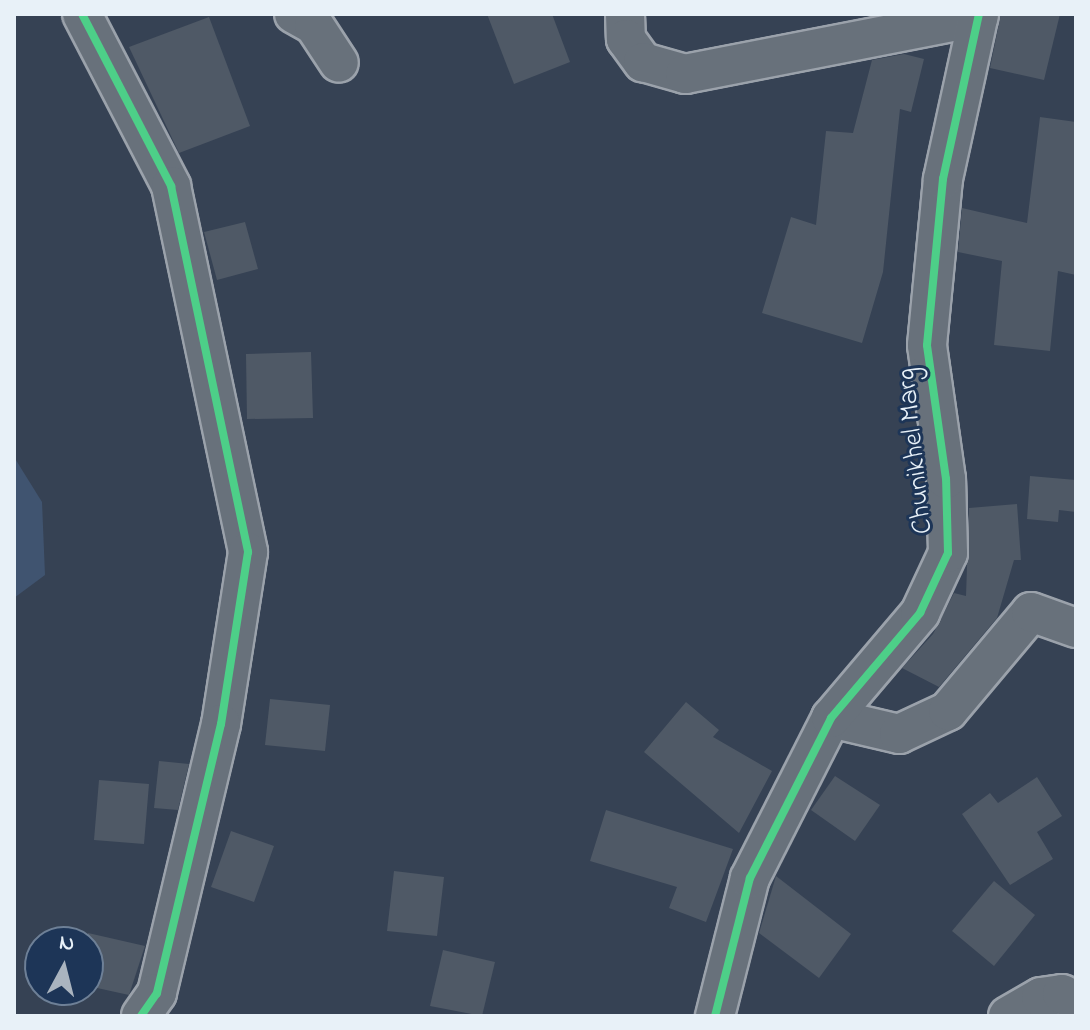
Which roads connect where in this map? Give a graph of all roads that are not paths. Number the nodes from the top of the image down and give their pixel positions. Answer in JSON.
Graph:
{"nodes":[{"id":1,"x":82,"y":14,"type":"edge"},
{"id":2,"x":294,"y":14,"type":"edge"},
{"id":3,"x":625,"y":14,"type":"edge"},
{"id":4,"x":979,"y":15,"type":"edge"},
{"id":5,"x":339,"y":63,"type":"dead end"},
{"id":6,"x":1076,"y":628,"type":"edge"},
{"id":7,"x":831,"y":718,"type":"junction"},
{"id":8,"x":1076,"y":1001,"type":"edge"},
{"id":9,"x":141,"y":1016,"type":"edge"},
{"id":10,"x":715,"y":1016,"type":"edge"},
{"id":11,"x":1008,"y":1016,"type":"edge"}],
"edges":[{"from":1,"to":9,"type":"street"},
{"from":2,"to":5,"type":"street"},
{"from":3,"to":4,"type":"street"},
{"from":4,"to":7,"type":"street","name":"Chunikhel Marg"},
{"from":6,"to":7,"type":"street"},
{"from":7,"to":10,"type":"street","name":"Chunikhel Marg"},
{"from":8,"to":11,"type":"street"}]}
